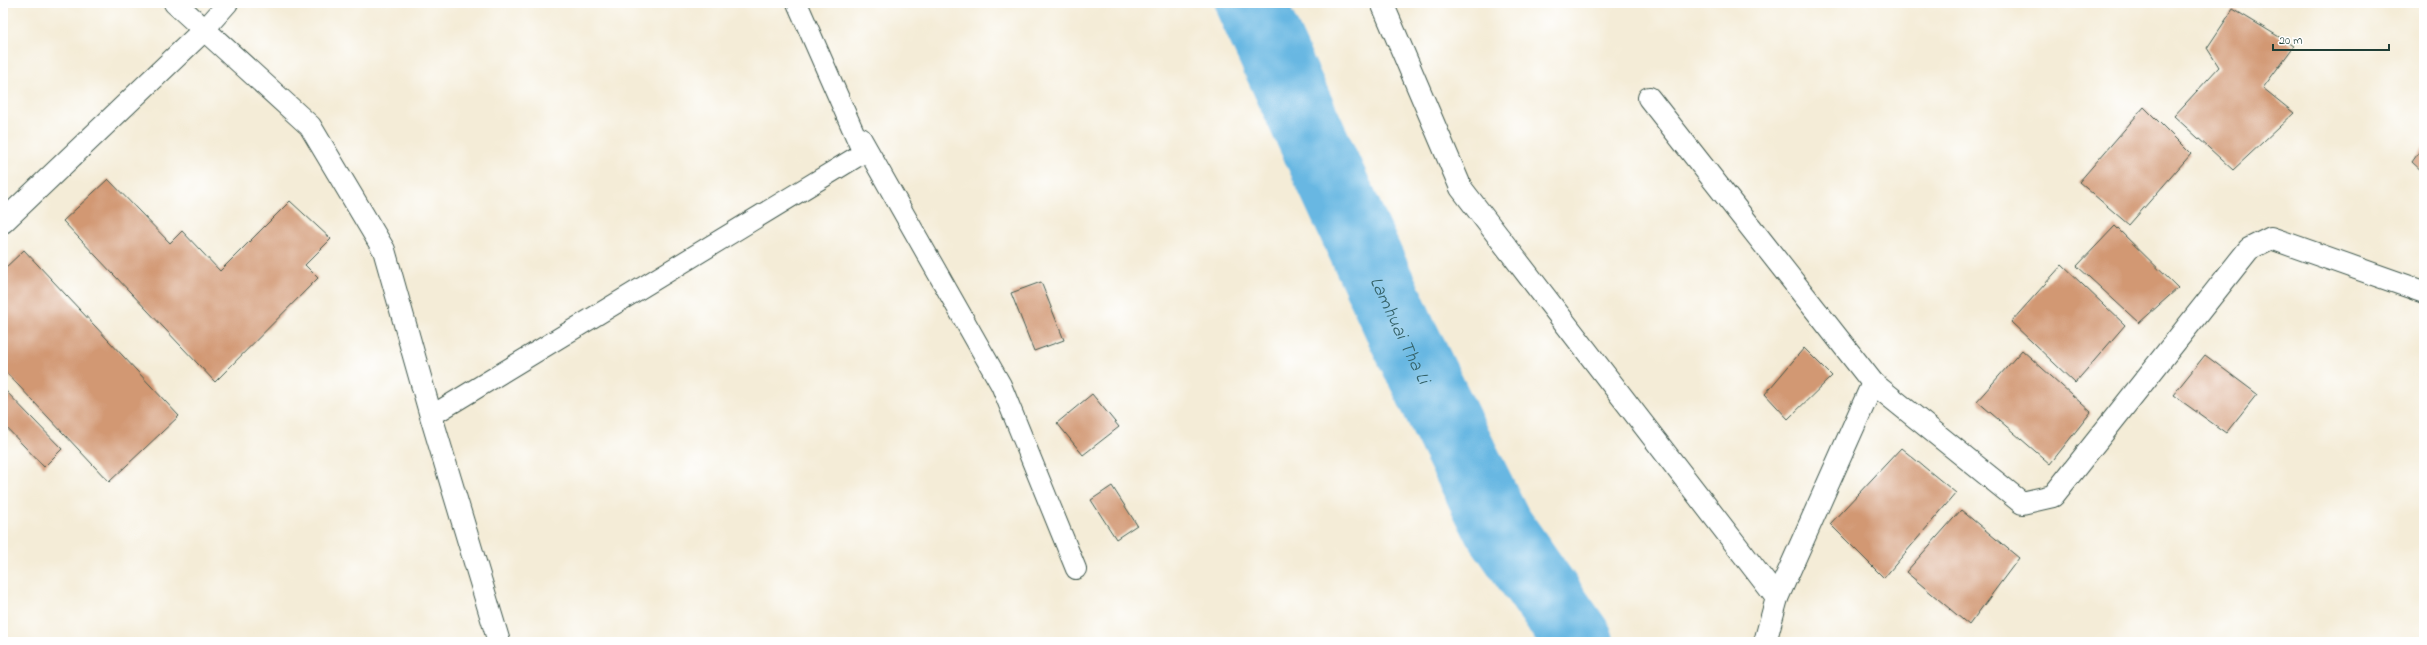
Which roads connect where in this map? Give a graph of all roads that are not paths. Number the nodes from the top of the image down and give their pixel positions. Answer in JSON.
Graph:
{"nodes":[{"id":1,"x":175,"y":3,"type":"edge"},
{"id":2,"x":228,"y":3,"type":"edge"},
{"id":3,"x":797,"y":3,"type":"edge"},
{"id":4,"x":1382,"y":3,"type":"edge"},
{"id":5,"x":205,"y":29,"type":"junction"},
{"id":6,"x":1649,"y":98,"type":"dead end"},
{"id":7,"x":847,"y":114,"type":"junction"},
{"id":8,"x":3,"y":222,"type":"edge"},
{"id":9,"x":2424,"y":292,"type":"edge"},
{"id":10,"x":1873,"y":383,"type":"junction"},
{"id":11,"x":431,"y":416,"type":"junction"},
{"id":12,"x":1076,"y":569,"type":"dead end"},
{"id":13,"x":1777,"y":598,"type":"junction"},
{"id":14,"x":499,"y":642,"type":"edge"},
{"id":15,"x":1764,"y":642,"type":"edge"}],
"edges":[{"from":1,"to":5,"type":"street"},
{"from":2,"to":5,"type":"lane"},
{"from":3,"to":7,"type":"lane"},
{"from":4,"to":13,"type":"street"},
{"from":5,"to":8,"type":"street"},
{"from":5,"to":11,"type":"street"},
{"from":6,"to":10,"type":"street"},
{"from":7,"to":11,"type":"lane"},
{"from":7,"to":12,"type":"lane"},
{"from":9,"to":10,"type":"street"},
{"from":10,"to":13,"type":"street"},
{"from":11,"to":14,"type":"street"},
{"from":13,"to":15,"type":"street"}]}
